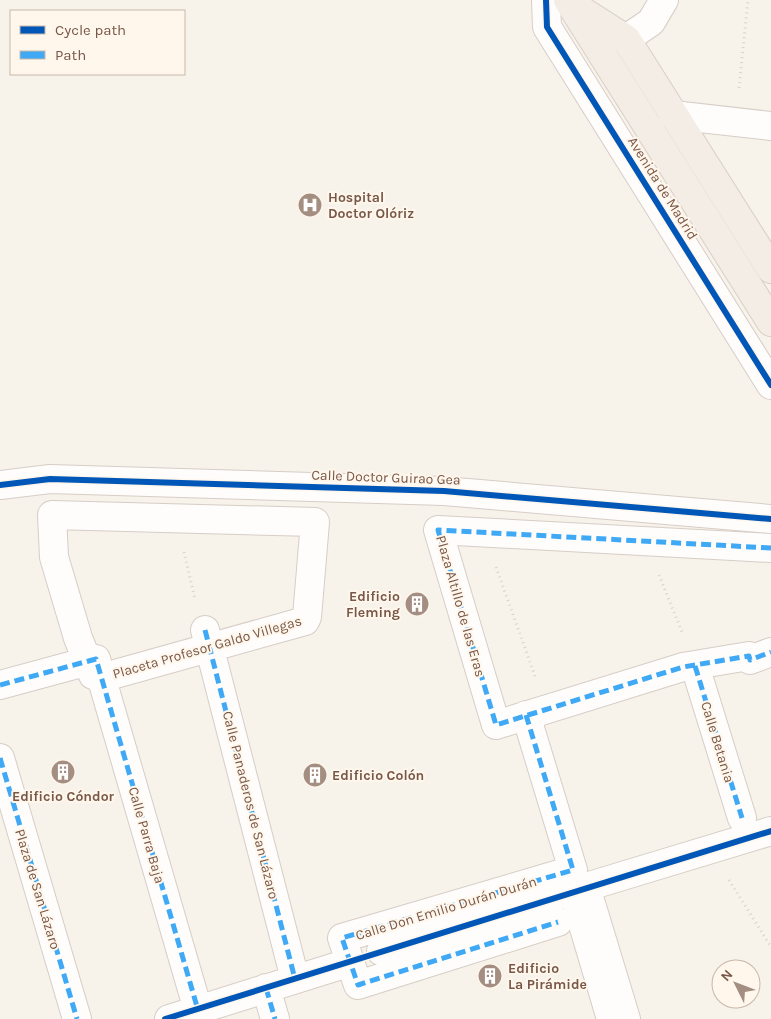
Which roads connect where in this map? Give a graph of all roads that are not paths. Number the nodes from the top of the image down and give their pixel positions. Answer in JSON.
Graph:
{"nodes":[{"id":1,"x":664,"y":0,"type":"edge"},
{"id":2,"x":562,"y":1,"type":"edge"},
{"id":3,"x":626,"y":39,"type":"junction"},
{"id":4,"x":673,"y":115,"type":"junction"},
{"id":5,"x":771,"y":126,"type":"edge"},
{"id":6,"x":771,"y":269,"type":"edge"},
{"id":7,"x":771,"y":322,"type":"edge"},
{"id":8,"x":771,"y":385,"type":"edge"},
{"id":9,"x":0,"y":485,"type":"edge"},
{"id":10,"x":771,"y":520,"type":"edge"},
{"id":11,"x":771,"y":548,"type":"edge"},
{"id":12,"x":208,"y":640,"type":"junction"},
{"id":13,"x":771,"y":652,"type":"edge"},
{"id":14,"x":95,"y":666,"type":"junction"},
{"id":15,"x":695,"y":666,"type":"junction"},
{"id":16,"x":0,"y":685,"type":"edge"},
{"id":17,"x":526,"y":716,"type":"junction"},
{"id":18,"x":0,"y":758,"type":"edge"},
{"id":19,"x":742,"y":818,"type":"dead end"},
{"id":20,"x":771,"y":831,"type":"edge"},
{"id":21,"x":577,"y":883,"type":"junction"},
{"id":22,"x":558,"y":922,"type":"dead end"},
{"id":23,"x":381,"y":951,"type":"dead end"},
{"id":24,"x":351,"y":962,"type":"junction"},
{"id":25,"x":296,"y":979,"type":"junction"},
{"id":26,"x":266,"y":988,"type":"junction"},
{"id":27,"x":198,"y":1010,"type":"junction"},
{"id":28,"x":77,"y":1019,"type":"edge"},
{"id":29,"x":169,"y":1019,"type":"edge"},
{"id":30,"x":275,"y":1019,"type":"edge"},
{"id":31,"x":610,"y":1019,"type":"edge"},
{"id":32,"x":626,"y":1019,"type":"edge"}],
"edges":[{"from":1,"to":3,"type":"street"},
{"from":2,"to":3,"type":"main road"},
{"from":2,"to":7,"type":"main road","name":"Avenida de Madrid"},
{"from":2,"to":8,"type":"street","name":"Avenida de Madrid"},
{"from":3,"to":4,"type":"main road"},
{"from":4,"to":5,"type":"street"},
{"from":4,"to":6,"type":"main road"},
{"from":9,"to":10,"type":"street","name":"Calle Doctor Guirao Gea"},
{"from":11,"to":17,"type":"street","name":"Plaza Altillo de las Eras"},
{"from":12,"to":14,"type":"street","name":"Placeta Profesor Galdo Villegas"},
{"from":12,"to":14,"type":"street","name":"Placeta Profesor Galdo Villegas"},
{"from":12,"to":25,"type":"street","name":"Calle Panaderos de San Lázaro"},
{"from":13,"to":15,"type":"street","name":"Plaza Altillo de las Eras"},
{"from":14,"to":16,"type":"street"},
{"from":14,"to":27,"type":"street","name":"Calle Parra Baja"},
{"from":15,"to":17,"type":"street","name":"Plaza Altillo de las Eras"},
{"from":15,"to":19,"type":"street","name":"Calle Betania"},
{"from":17,"to":21,"type":"street"},
{"from":18,"to":28,"type":"street","name":"Plaza de San Lázaro"},
{"from":20,"to":21,"type":"street","name":"Calle Don Emilio Durán Durán"},
{"from":21,"to":23,"type":"street"},
{"from":21,"to":24,"type":"street","name":"Calle Don Emilio Durán Durán"},
{"from":21,"to":31,"type":"street"},
{"from":21,"to":32,"type":"street"},
{"from":22,"to":24,"type":"street","name":"Calle Don Emilio Durán Durán"},
{"from":24,"to":25,"type":"street","name":"Calle Don Emilio Durán Durán"},
{"from":25,"to":26,"type":"street","name":"Calle Don Emilio Durán Durán"},
{"from":26,"to":27,"type":"street","name":"Calle Don Emilio Durán Durán"},
{"from":26,"to":30,"type":"street"},
{"from":27,"to":29,"type":"street","name":"Calle Don Emilio Durán Durán"}]}
